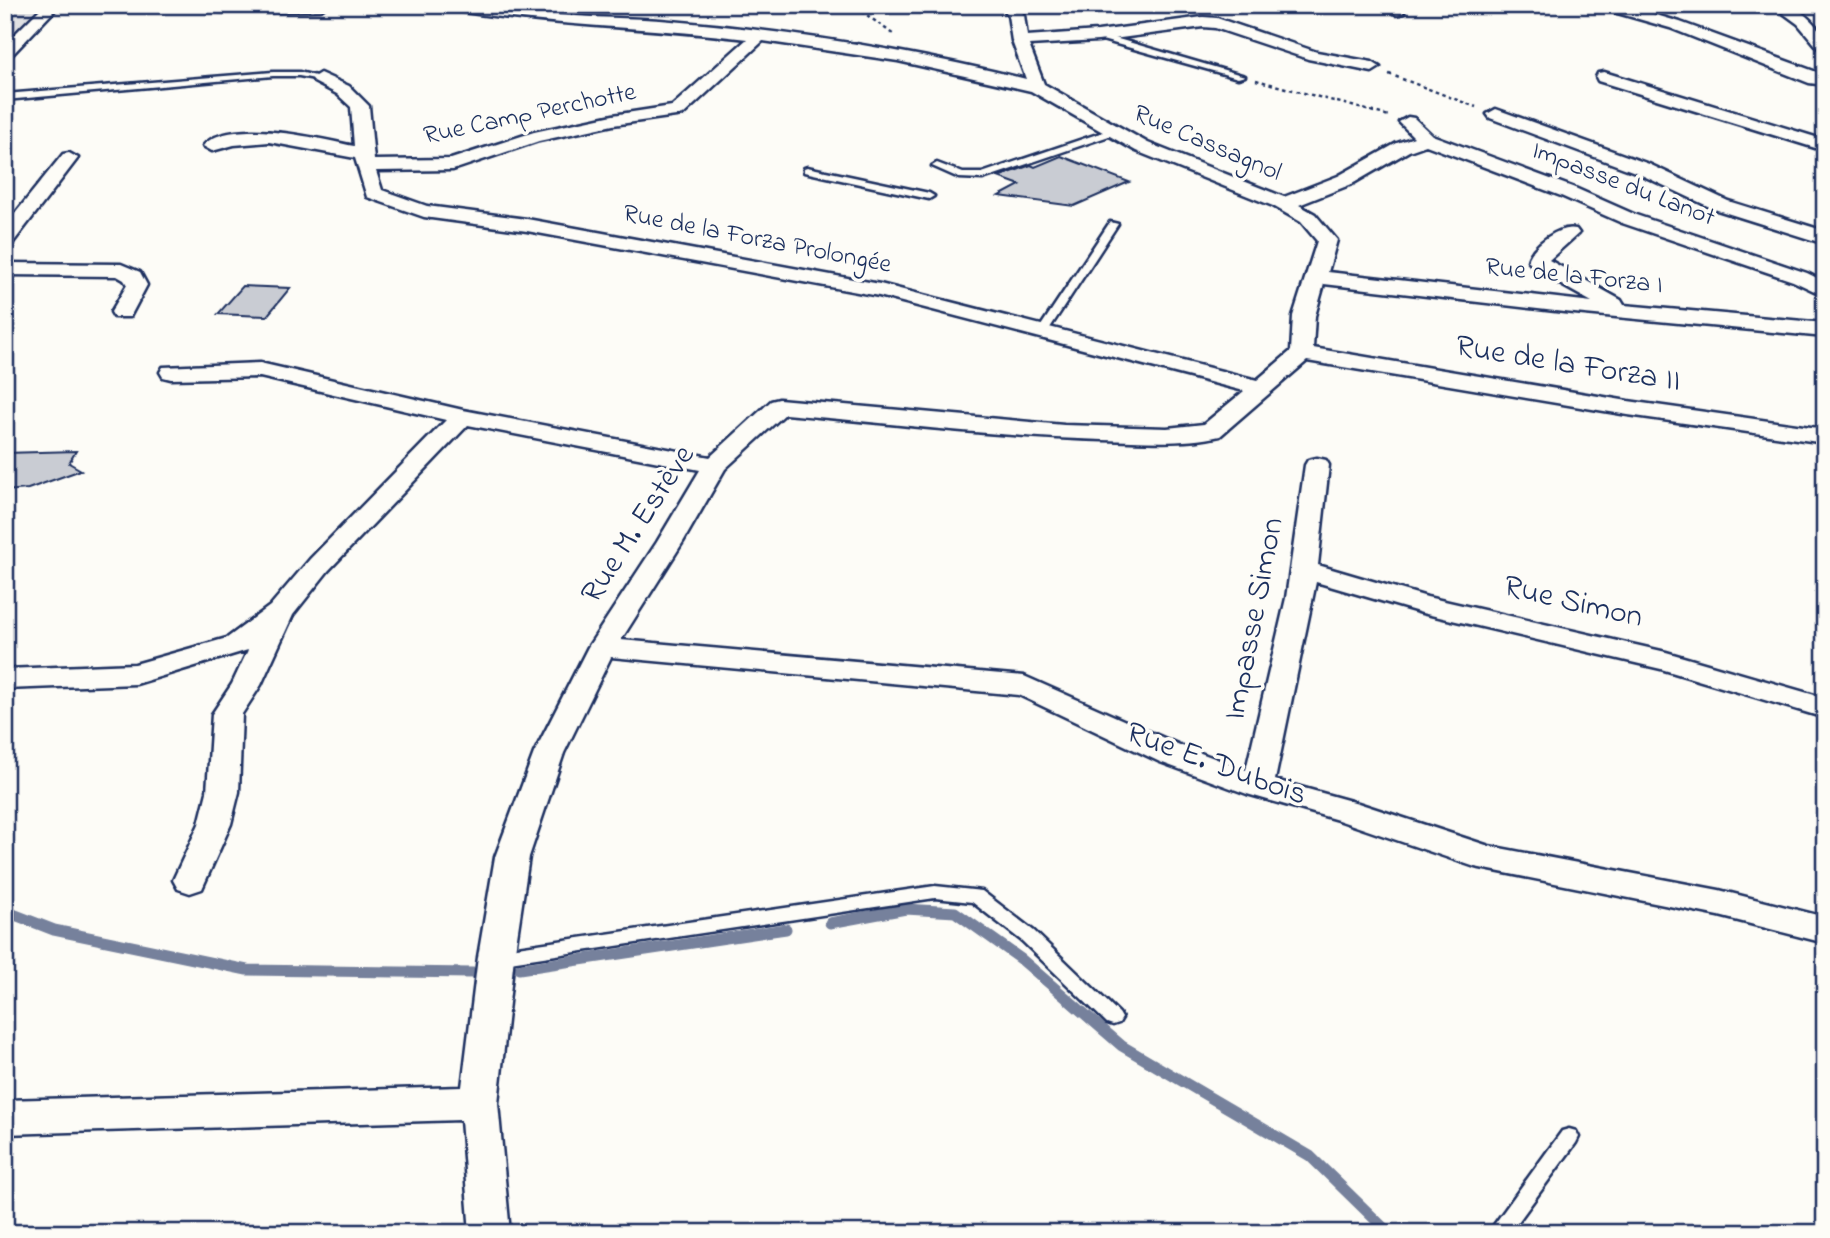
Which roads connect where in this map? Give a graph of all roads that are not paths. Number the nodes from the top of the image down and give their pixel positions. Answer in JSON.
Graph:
{"nodes":[{"id":1,"x":201,"y":5,"type":"edge"},
{"id":2,"x":321,"y":5,"type":"edge"},
{"id":3,"x":451,"y":5,"type":"edge"},
{"id":4,"x":1008,"y":5,"type":"edge"},
{"id":5,"x":1387,"y":5,"type":"edge"},
{"id":6,"x":1605,"y":5,"type":"edge"},
{"id":7,"x":1779,"y":5,"type":"edge"},
{"id":8,"x":47,"y":10,"type":"dead end"},
{"id":9,"x":1400,"y":13,"type":"dead end"},
{"id":10,"x":760,"y":35,"type":"junction"},
{"id":11,"x":1098,"y":36,"type":"junction"},
{"id":12,"x":1020,"y":41,"type":"junction"},
{"id":13,"x":1825,"y":46,"type":"edge"},
{"id":14,"x":5,"y":53,"type":"edge"},
{"id":15,"x":1372,"y":67,"type":"road end"},
{"id":16,"x":1241,"y":76,"type":"road end"},
{"id":17,"x":1604,"y":77,"type":"dead end"},
{"id":18,"x":320,"y":78,"type":"joint"},
{"id":19,"x":1825,"y":80,"type":"edge"},
{"id":20,"x":1037,"y":87,"type":"junction"},
{"id":21,"x":5,"y":97,"type":"edge"},
{"id":22,"x":1496,"y":114,"type":"road end"},
{"id":23,"x":1408,"y":122,"type":"road end"},
{"id":24,"x":1112,"y":132,"type":"junction"},
{"id":25,"x":1426,"y":139,"type":"junction"},
{"id":26,"x":212,"y":146,"type":"dead end"},
{"id":27,"x":1825,"y":146,"type":"edge"},
{"id":28,"x":69,"y":158,"type":"dead end"},
{"id":29,"x":365,"y":160,"type":"junction"},
{"id":30,"x":937,"y":166,"type":"dead end"},
{"id":31,"x":807,"y":170,"type":"dead end"},
{"id":32,"x":929,"y":197,"type":"dead end"},
{"id":33,"x":1283,"y":204,"type":"junction"},
{"id":34,"x":1112,"y":224,"type":"dead end"},
{"id":35,"x":1569,"y":233,"type":"dead end"},
{"id":36,"x":1825,"y":238,"type":"edge"},
{"id":37,"x":5,"y":240,"type":"edge"},
{"id":38,"x":5,"y":270,"type":"edge"},
{"id":39,"x":1318,"y":277,"type":"junction"},
{"id":40,"x":1825,"y":290,"type":"edge"},
{"id":41,"x":122,"y":312,"type":"dead end"},
{"id":42,"x":1625,"y":312,"type":"junction"},
{"id":43,"x":1825,"y":330,"type":"edge"},
{"id":44,"x":1042,"y":332,"type":"junction"},
{"id":45,"x":1301,"y":353,"type":"junction"},
{"id":46,"x":171,"y":372,"type":"dead end"},
{"id":47,"x":1261,"y":388,"type":"junction"},
{"id":48,"x":463,"y":417,"type":"junction"},
{"id":49,"x":1825,"y":436,"type":"edge"},
{"id":50,"x":715,"y":465,"type":"junction"},
{"id":51,"x":1317,"y":465,"type":"dead end"},
{"id":52,"x":1304,"y":570,"type":"junction"},
{"id":53,"x":280,"y":612,"type":"junction"},
{"id":54,"x":602,"y":648,"type":"junction"},
{"id":55,"x":5,"y":679,"type":"edge"},
{"id":56,"x":1825,"y":708,"type":"edge"},
{"id":57,"x":1258,"y":786,"type":"junction"},
{"id":58,"x":190,"y":880,"type":"dead end"},
{"id":59,"x":1825,"y":930,"type":"edge"},
{"id":60,"x":496,"y":957,"type":"junction"},
{"id":61,"x":1113,"y":1018,"type":"dead end"},
{"id":62,"x":478,"y":1103,"type":"junction"},
{"id":63,"x":5,"y":1117,"type":"edge"},
{"id":64,"x":1569,"y":1137,"type":"dead end"},
{"id":65,"x":490,"y":1233,"type":"edge"},
{"id":66,"x":1498,"y":1233,"type":"edge"}],
"edges":[{"from":1,"to":2,"type":"street"},
{"from":3,"to":10,"type":"street","name":"Rue Cassagnol"},
{"from":4,"to":12,"type":"street"},
{"from":5,"to":9,"type":"lane"},
{"from":6,"to":19,"type":"street"},
{"from":7,"to":13,"type":"street"},
{"from":8,"to":14,"type":"street"},
{"from":10,"to":20,"type":"street","name":"Rue Cassagnol"},
{"from":10,"to":29,"type":"street","name":"Rue Camp Perchotte"},
{"from":11,"to":12,"type":"street"},
{"from":11,"to":15,"type":"street"},
{"from":11,"to":16,"type":"lane"},
{"from":12,"to":20,"type":"street"},
{"from":17,"to":27,"type":"street"},
{"from":18,"to":21,"type":"lane"},
{"from":18,"to":29,"type":"street","name":"Rue de la Forza Prolongée"},
{"from":20,"to":24,"type":"street","name":"Rue Cassagnol"},
{"from":22,"to":36,"type":"street"},
{"from":23,"to":25,"type":"street","name":"Impasse du Lanot"},
{"from":24,"to":30,"type":"lane"},
{"from":24,"to":33,"type":"street","name":"Rue Cassagnol"},
{"from":25,"to":33,"type":"street"},
{"from":25,"to":40,"type":"street","name":"Impasse du Lanot"},
{"from":26,"to":29,"type":"street","name":"Rue Camp Perchotte"},
{"from":28,"to":37,"type":"street"},
{"from":29,"to":44,"type":"street","name":"Rue de la Forza Prolongée"},
{"from":31,"to":32,"type":"lane"},
{"from":33,"to":39,"type":"street","name":"Rue Cassagnol"},
{"from":34,"to":44,"type":"lane"},
{"from":35,"to":42,"type":"street"},
{"from":38,"to":41,"type":"street"},
{"from":39,"to":42,"type":"street","name":"Rue de la Forza I"},
{"from":39,"to":45,"type":"street","name":"Rue Cassagnol"},
{"from":42,"to":43,"type":"street","name":"Rue de la Forza I"},
{"from":44,"to":47,"type":"street","name":"Rue de la Forza Prolongée"},
{"from":45,"to":47,"type":"street","name":"Rue M. Estève"},
{"from":45,"to":49,"type":"street","name":"Rue de la Forza II"},
{"from":46,"to":48,"type":"street"},
{"from":47,"to":50,"type":"street","name":"Rue M. Estève"},
{"from":48,"to":50,"type":"street"},
{"from":48,"to":53,"type":"street"},
{"from":50,"to":54,"type":"street","name":"Rue M. Estève"},
{"from":51,"to":52,"type":"street","name":"Impasse Simon"},
{"from":52,"to":56,"type":"street","name":"Rue Simon"},
{"from":52,"to":57,"type":"street","name":"Impasse Simon"},
{"from":53,"to":55,"type":"street"},
{"from":53,"to":58,"type":"street"},
{"from":54,"to":57,"type":"street","name":"Rue E. Dubois"},
{"from":54,"to":60,"type":"street","name":"Rue M. Estève"},
{"from":57,"to":59,"type":"street","name":"Rue E. Dubois"},
{"from":60,"to":61,"type":"lane"},
{"from":60,"to":62,"type":"street","name":"Rue M. Estève"},
{"from":62,"to":63,"type":"street"},
{"from":62,"to":65,"type":"street","name":"Rue M. Estève"},
{"from":64,"to":66,"type":"lane"}]}
